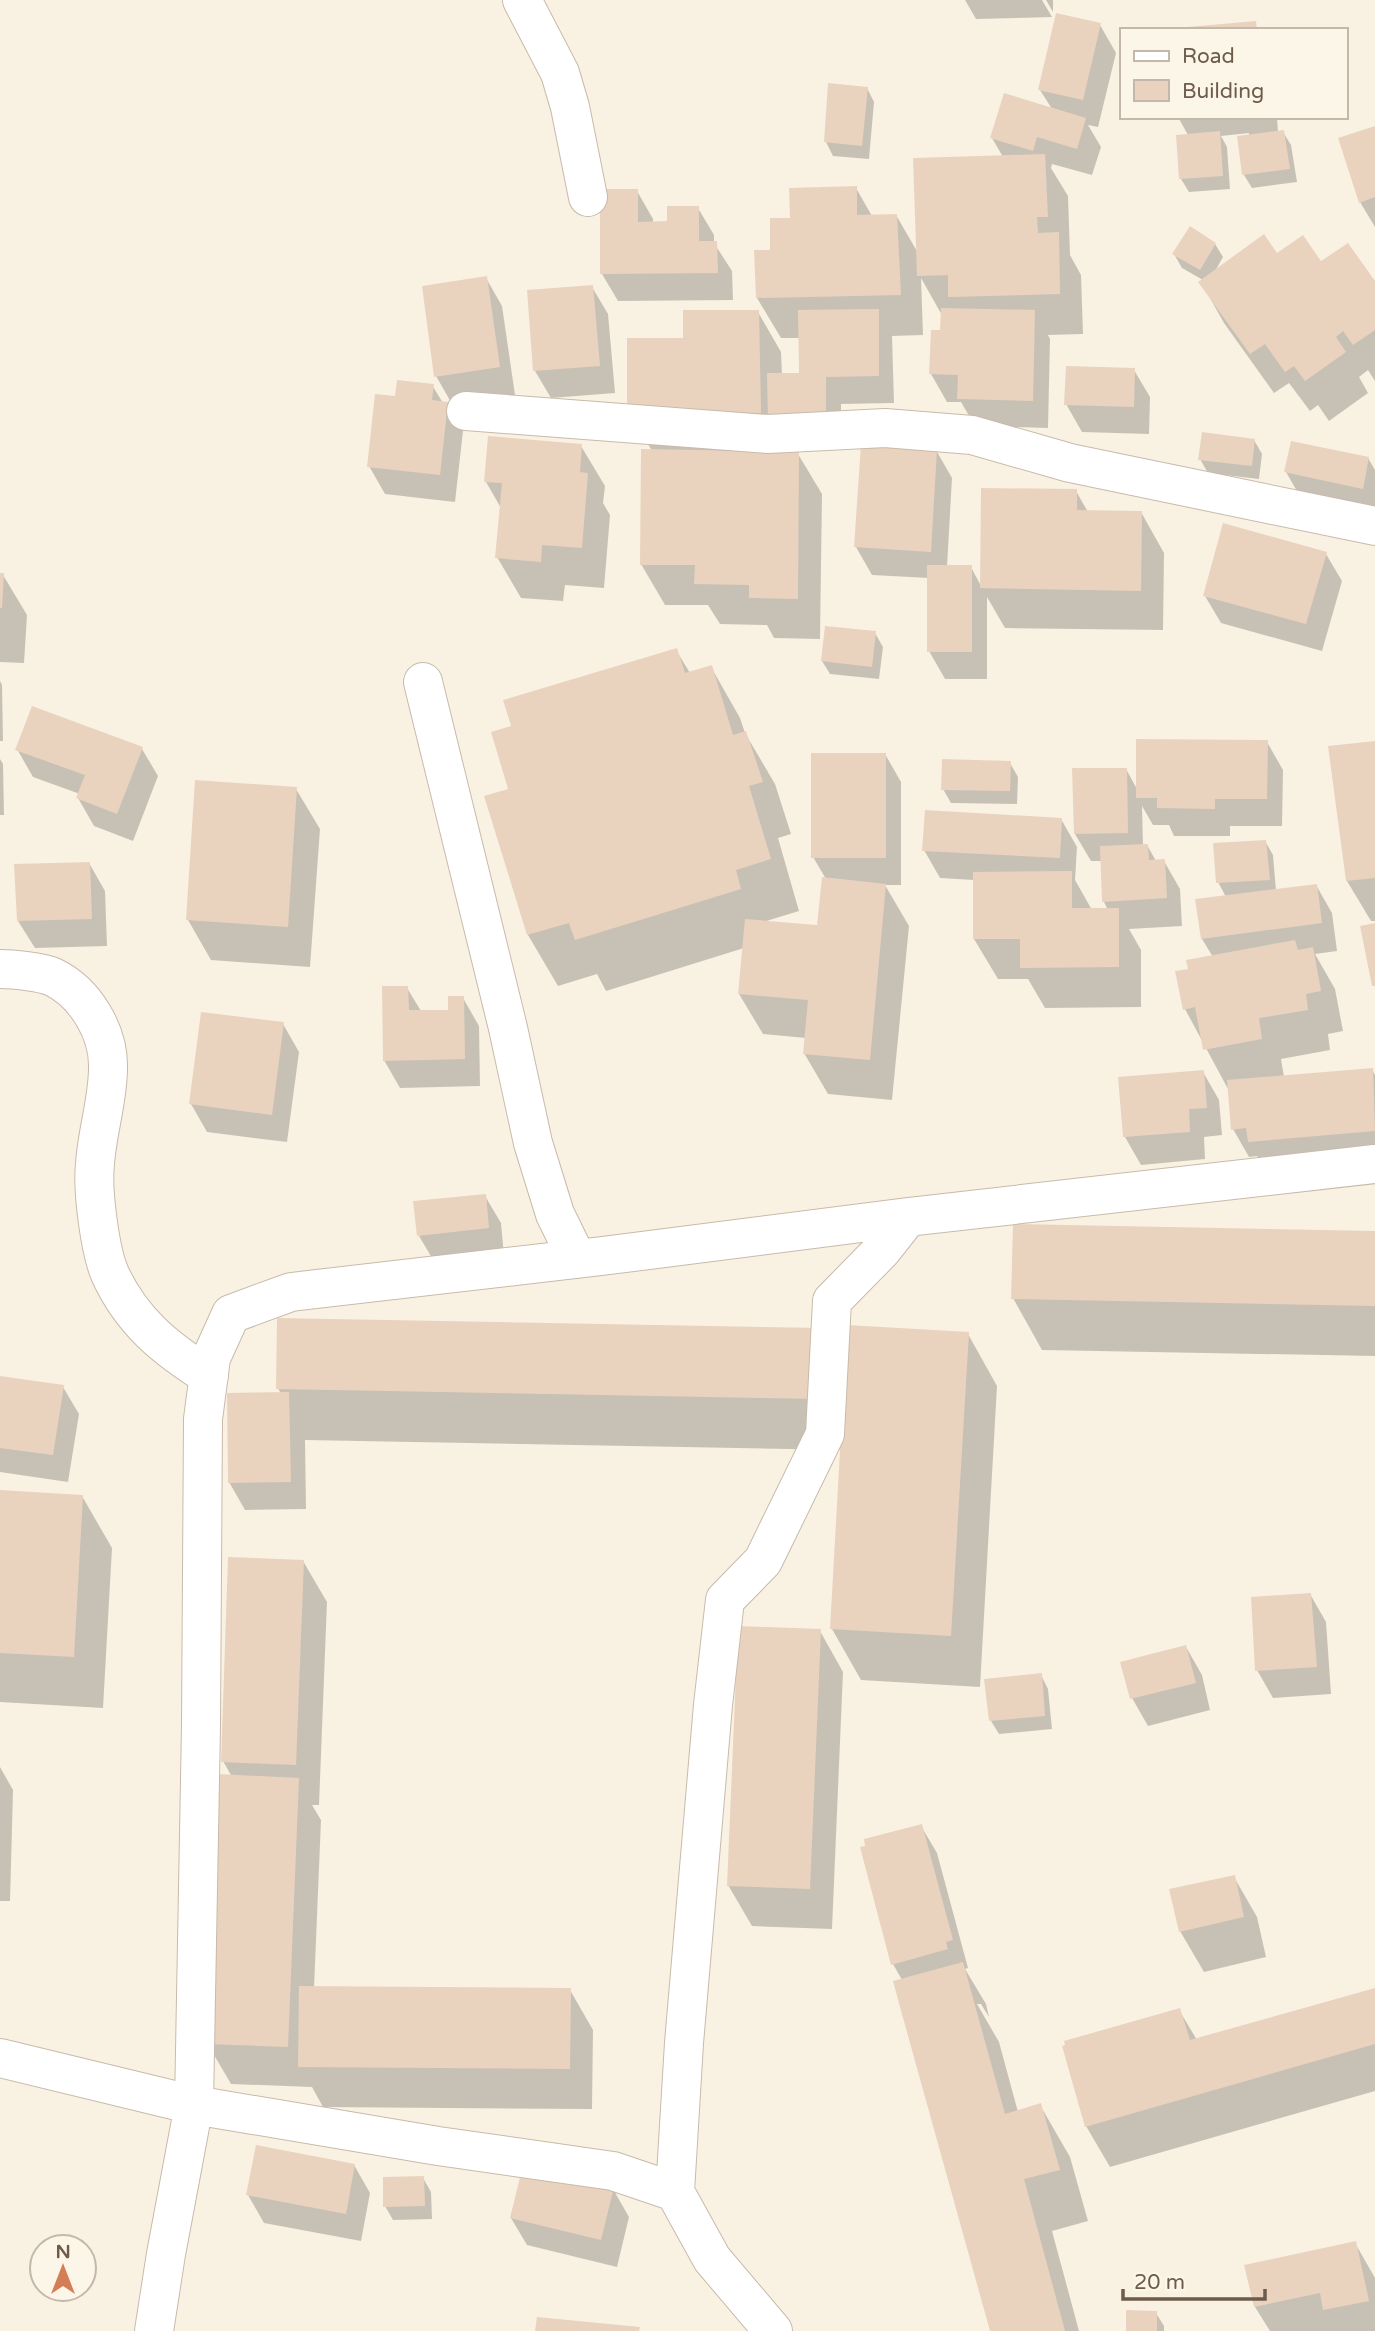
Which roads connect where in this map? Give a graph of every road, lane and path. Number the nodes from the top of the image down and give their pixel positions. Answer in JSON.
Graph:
{"nodes":[{"id":1,"x":522,"y":0,"type":"edge"},
{"id":2,"x":588,"y":197,"type":"dead end"},
{"id":3,"x":466,"y":411,"type":"dead end"},
{"id":4,"x":1375,"y":526,"type":"edge"},
{"id":5,"x":423,"y":682,"type":"dead end"},
{"id":6,"x":0,"y":969,"type":"edge"},
{"id":7,"x":1375,"y":1164,"type":"edge"},
{"id":8,"x":908,"y":1217,"type":"junction"},
{"id":9,"x":577,"y":1259,"type":"junction"},
{"id":10,"x":209,"y":1376,"type":"junction"},
{"id":11,"x":0,"y":2059,"type":"edge"},
{"id":12,"x":194,"y":2105,"type":"junction"},
{"id":13,"x":675,"y":2192,"type":"junction"},
{"id":14,"x":154,"y":2331,"type":"edge"},
{"id":15,"x":773,"y":2331,"type":"edge"}],
"edges":[{"from":1,"to":2,"type":"street"},
{"from":3,"to":4,"type":"street"},
{"from":5,"to":9,"type":"street"},
{"from":6,"to":10,"type":"street"},
{"from":7,"to":8,"type":"street"},
{"from":8,"to":9,"type":"street"},
{"from":8,"to":13,"type":"street"},
{"from":9,"to":10,"type":"street"},
{"from":10,"to":12,"type":"street"},
{"from":11,"to":12,"type":"street"},
{"from":12,"to":13,"type":"street"},
{"from":12,"to":14,"type":"street"},
{"from":13,"to":15,"type":"street"}]}
